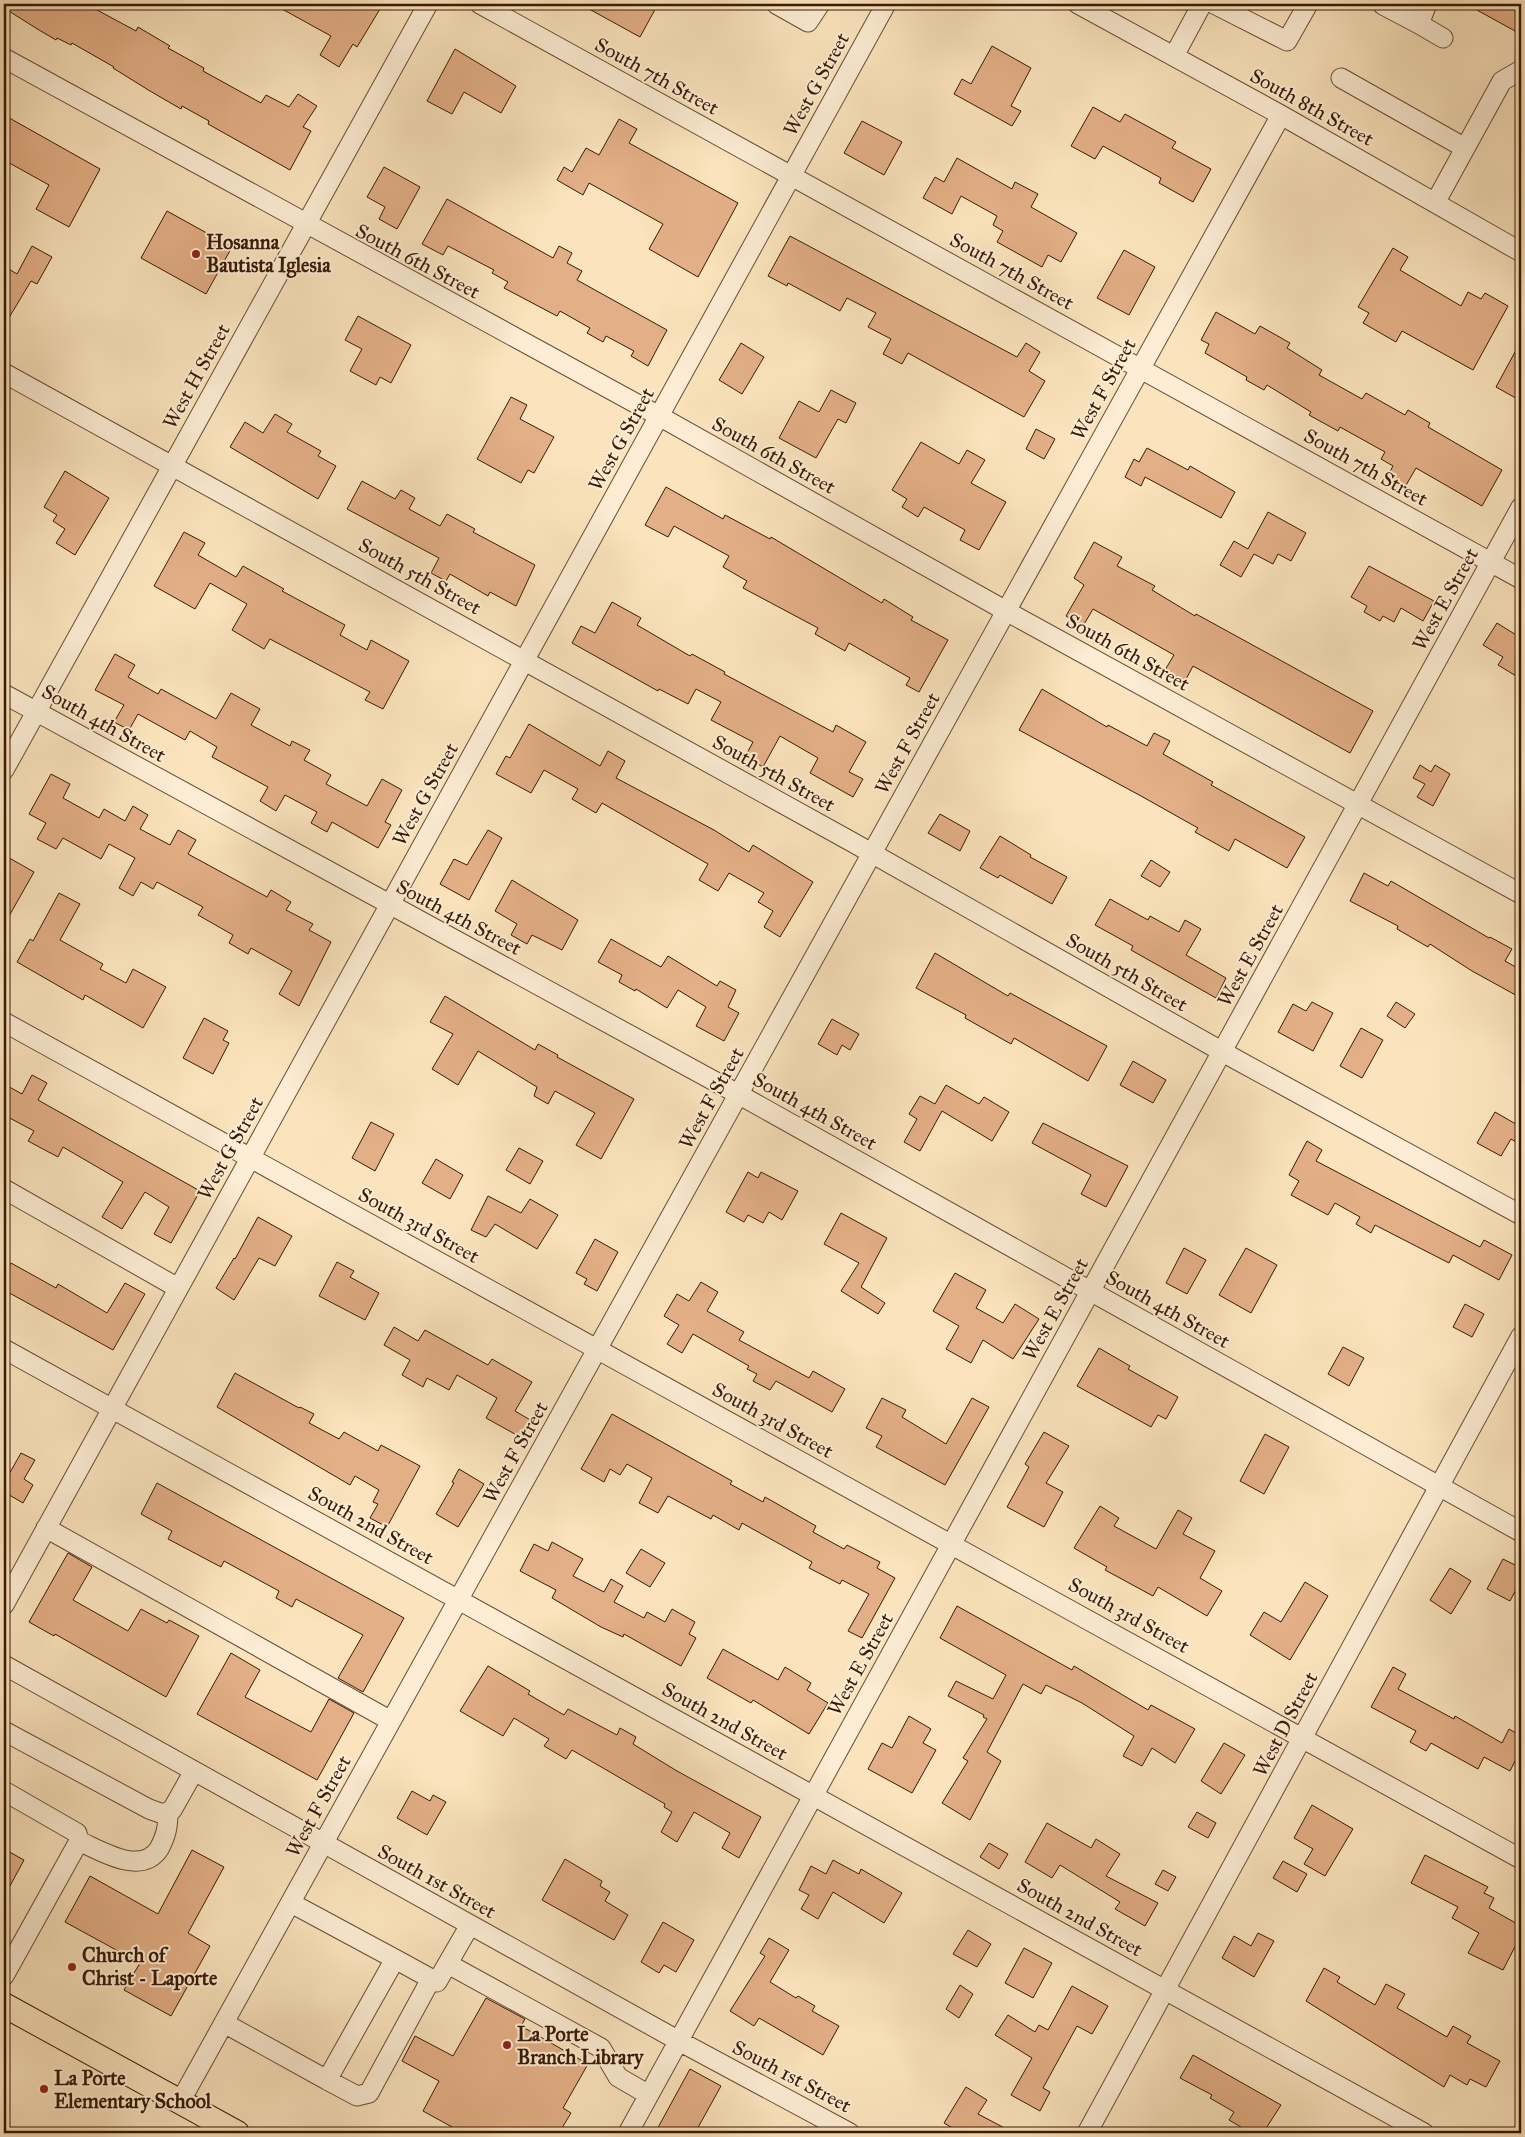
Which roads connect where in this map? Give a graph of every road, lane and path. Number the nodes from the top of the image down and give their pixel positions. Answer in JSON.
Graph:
{"nodes":[{"id":1,"x":428,"y":4,"type":"edge"},
{"id":2,"x":480,"y":4,"type":"edge"},
{"id":3,"x":776,"y":4,"type":"edge"},
{"id":4,"x":820,"y":4,"type":"edge"},
{"id":5,"x":886,"y":4,"type":"edge"},
{"id":6,"x":1078,"y":4,"type":"edge"},
{"id":7,"x":1202,"y":4,"type":"edge"},
{"id":8,"x":1214,"y":4,"type":"edge"},
{"id":9,"x":1308,"y":4,"type":"edge"},
{"id":10,"x":1427,"y":4,"type":"edge"},
{"id":11,"x":1383,"y":5,"type":"dead end"},
{"id":12,"x":1419,"y":24,"type":"junction"},
{"id":13,"x":1443,"y":38,"type":"dead end"},
{"id":14,"x":1174,"y":56,"type":"junction"},
{"id":15,"x":4,"y":58,"type":"edge"},
{"id":16,"x":1521,"y":70,"type":"edge"},
{"id":17,"x":1341,"y":78,"type":"dead end"},
{"id":18,"x":1281,"y":115,"type":"junction"},
{"id":19,"x":1465,"y":148,"type":"junction"},
{"id":20,"x":792,"y":176,"type":"junction"},
{"id":21,"x":1435,"y":203,"type":"junction"},
{"id":22,"x":305,"y":225,"type":"junction"},
{"id":23,"x":1521,"y":252,"type":"edge"},
{"id":24,"x":1140,"y":368,"type":"junction"},
{"id":25,"x":4,"y":372,"type":"edge"},
{"id":26,"x":659,"y":416,"type":"junction"},
{"id":27,"x":172,"y":466,"type":"junction"},
{"id":28,"x":1521,"y":507,"type":"edge"},
{"id":29,"x":1491,"y":562,"type":"junction"},
{"id":30,"x":1521,"y":579,"type":"edge"},
{"id":31,"x":1006,"y":611,"type":"junction"},
{"id":32,"x":525,"y":660,"type":"junction"},
{"id":33,"x":4,"y":694,"type":"edge"},
{"id":34,"x":36,"y":712,"type":"junction"},
{"id":35,"x":4,"y":770,"type":"edge"},
{"id":36,"x":1358,"y":804,"type":"junction"},
{"id":37,"x":872,"y":853,"type":"junction"},
{"id":38,"x":1521,"y":894,"type":"edge"},
{"id":39,"x":390,"y":905,"type":"junction"},
{"id":40,"x":4,"y":1022,"type":"edge"},
{"id":41,"x":1222,"y":1052,"type":"junction"},
{"id":42,"x":738,"y":1094,"type":"junction"},
{"id":43,"x":250,"y":1157,"type":"junction"},
{"id":44,"x":4,"y":1189,"type":"edge"},
{"id":45,"x":1521,"y":1215,"type":"edge"},
{"id":46,"x":178,"y":1288,"type":"junction"},
{"id":47,"x":1091,"y":1292,"type":"junction"},
{"id":48,"x":1521,"y":1336,"type":"edge"},
{"id":49,"x":4,"y":1349,"type":"edge"},
{"id":50,"x":597,"y":1350,"type":"junction"},
{"id":51,"x":112,"y":1408,"type":"junction"},
{"id":52,"x":1439,"y":1486,"type":"junction"},
{"id":53,"x":46,"y":1528,"type":"junction"},
{"id":54,"x":1521,"y":1532,"type":"edge"},
{"id":55,"x":952,"y":1543,"type":"junction"},
{"id":56,"x":458,"y":1600,"type":"junction"},
{"id":57,"x":4,"y":1605,"type":"edge"},
{"id":58,"x":4,"y":1665,"type":"edge"},
{"id":59,"x":392,"y":1721,"type":"junction"},
{"id":60,"x":4,"y":1731,"type":"edge"},
{"id":61,"x":1303,"y":1737,"type":"junction"},
{"id":62,"x":194,"y":1771,"type":"junction"},
{"id":63,"x":4,"y":1791,"type":"edge"},
{"id":64,"x":814,"y":1796,"type":"junction"},
{"id":65,"x":168,"y":1812,"type":"junction"},
{"id":66,"x":79,"y":1840,"type":"junction"},
{"id":67,"x":323,"y":1844,"type":"junction"},
{"id":68,"x":1521,"y":1859,"type":"edge"},
{"id":69,"x":291,"y":1903,"type":"junction"},
{"id":70,"x":470,"y":1925,"type":"junction"},
{"id":71,"x":395,"y":1959,"type":"junction"},
{"id":72,"x":448,"y":1964,"type":"junction"},
{"id":73,"x":4,"y":1976,"type":"edge"},
{"id":74,"x":431,"y":1979,"type":"junction"},
{"id":75,"x":1166,"y":1990,"type":"junction"},
{"id":76,"x":4,"y":2005,"type":"edge"},
{"id":77,"x":224,"y":2023,"type":"junction"},
{"id":78,"x":679,"y":2042,"type":"junction"},
{"id":79,"x":328,"y":2080,"type":"junction"},
{"id":80,"x":649,"y":2095,"type":"junction"},
{"id":81,"x":180,"y":2102,"type":"junction"},
{"id":82,"x":237,"y":2133,"type":"edge"},
{"id":83,"x":628,"y":2133,"type":"edge"},
{"id":84,"x":850,"y":2133,"type":"edge"},
{"id":85,"x":1087,"y":2133,"type":"edge"},
{"id":86,"x":1424,"y":2133,"type":"edge"}],
"edges":[{"from":1,"to":22,"type":"street","name":"West H Street"},
{"from":2,"to":20,"type":"street","name":"South 7th Street"},
{"from":3,"to":4,"type":"street"},
{"from":5,"to":20,"type":"street","name":"West G Street"},
{"from":6,"to":14,"type":"street","name":"South 8th Street"},
{"from":7,"to":14,"type":"street"},
{"from":8,"to":9,"type":"street"},
{"from":10,"to":12,"type":"street"},
{"from":11,"to":12,"type":"street"},
{"from":12,"to":13,"type":"street"},
{"from":14,"to":18,"type":"street","name":"South 8th Street"},
{"from":15,"to":22,"type":"street","name":"South 6th Street"},
{"from":16,"to":19,"type":"street"},
{"from":17,"to":19,"type":"street"},
{"from":18,"to":21,"type":"street","name":"South 8th Street"},
{"from":18,"to":24,"type":"street","name":"West F Street"},
{"from":19,"to":21,"type":"street"},
{"from":20,"to":24,"type":"street","name":"South 7th Street"},
{"from":20,"to":26,"type":"street","name":"West G Street"},
{"from":21,"to":23,"type":"street","name":"South 8th Street"},
{"from":22,"to":26,"type":"street","name":"South 6th Street"},
{"from":22,"to":27,"type":"street","name":"West H Street"},
{"from":24,"to":29,"type":"street","name":"South 7th Street"},
{"from":24,"to":31,"type":"street","name":"West F Street"},
{"from":25,"to":27,"type":"street","name":"South 5th Street"},
{"from":26,"to":31,"type":"street","name":"South 6th Street"},
{"from":26,"to":32,"type":"street","name":"West G Street"},
{"from":27,"to":32,"type":"street","name":"South 5th Street"},
{"from":27,"to":34,"type":"street","name":"West H Street"},
{"from":28,"to":29,"type":"street","name":"West E Street"},
{"from":29,"to":30,"type":"street","name":"South 7th Street"},
{"from":29,"to":36,"type":"street","name":"West E Street"},
{"from":31,"to":36,"type":"street","name":"South 6th Street"},
{"from":31,"to":37,"type":"street","name":"West F Street"},
{"from":32,"to":37,"type":"street","name":"South 5th Street"},
{"from":32,"to":39,"type":"street","name":"West G Street"},
{"from":33,"to":34,"type":"street","name":"South 4th Street"},
{"from":34,"to":35,"type":"street","name":"West H Street"},
{"from":34,"to":39,"type":"street","name":"South 4th Street"},
{"from":36,"to":38,"type":"street","name":"South 6th Street"},
{"from":36,"to":41,"type":"street","name":"West E Street"},
{"from":37,"to":41,"type":"street","name":"South 5th Street"},
{"from":37,"to":42,"type":"street","name":"West F Street"},
{"from":39,"to":42,"type":"street","name":"South 4th Street"},
{"from":39,"to":43,"type":"street","name":"West G Street"},
{"from":40,"to":43,"type":"street","name":"South 3rd Street"},
{"from":41,"to":45,"type":"street","name":"South 5th Street"},
{"from":41,"to":47,"type":"street","name":"West E Street"},
{"from":42,"to":47,"type":"street","name":"South 4th Street"},
{"from":42,"to":50,"type":"street","name":"West F Street"},
{"from":43,"to":46,"type":"street","name":"West G Street"},
{"from":43,"to":50,"type":"street","name":"South 3rd Street"},
{"from":44,"to":46,"type":"street"},
{"from":46,"to":51,"type":"street","name":"West G Street"},
{"from":47,"to":52,"type":"street","name":"South 4th Street"},
{"from":47,"to":55,"type":"street","name":"West E Street"},
{"from":48,"to":52,"type":"street","name":"West D Street"},
{"from":49,"to":51,"type":"street","name":"South 2nd Street"},
{"from":50,"to":55,"type":"street","name":"South 3rd Street"},
{"from":50,"to":56,"type":"street","name":"West F Street"},
{"from":51,"to":53,"type":"street","name":"West G Street"},
{"from":51,"to":56,"type":"street","name":"South 2nd Street"},
{"from":52,"to":54,"type":"street","name":"South 4th Street"},
{"from":52,"to":61,"type":"street","name":"West D Street"},
{"from":53,"to":57,"type":"street","name":"West G Street"},
{"from":53,"to":59,"type":"street"},
{"from":55,"to":61,"type":"street","name":"South 3rd Street"},
{"from":55,"to":64,"type":"street","name":"West E Street"},
{"from":56,"to":59,"type":"street","name":"West F Street"},
{"from":56,"to":64,"type":"street","name":"South 2nd Street"},
{"from":58,"to":62,"type":"street","name":"South 1st Street"},
{"from":59,"to":67,"type":"street","name":"West F Street"},
{"from":60,"to":65,"type":"street"},
{"from":61,"to":68,"type":"street","name":"South 3rd Street"},
{"from":61,"to":75,"type":"street","name":"West D Street"},
{"from":62,"to":65,"type":"street"},
{"from":62,"to":67,"type":"street","name":"South 1st Street"},
{"from":63,"to":66,"type":"street"},
{"from":64,"to":75,"type":"street","name":"South 2nd Street"},
{"from":64,"to":78,"type":"street","name":"West E Street"},
{"from":65,"to":66,"type":"street"},
{"from":66,"to":73,"type":"street"},
{"from":67,"to":69,"type":"street","name":"West F Street"},
{"from":67,"to":70,"type":"street","name":"South 1st Street"},
{"from":69,"to":71,"type":"street"},
{"from":69,"to":77,"type":"street","name":"West F Street"},
{"from":70,"to":72,"type":"street"},
{"from":70,"to":78,"type":"street","name":"South 1st Street"},
{"from":71,"to":74,"type":"street"},
{"from":71,"to":79,"type":"street"},
{"from":72,"to":74,"type":"street"},
{"from":72,"to":80,"type":"street"},
{"from":74,"to":79,"type":"street"},
{"from":75,"to":85,"type":"street","name":"West D Street"},
{"from":75,"to":86,"type":"street","name":"South 2nd Street"},
{"from":76,"to":81,"type":"main road"},
{"from":77,"to":79,"type":"street"},
{"from":77,"to":81,"type":"street","name":"West F Street"},
{"from":78,"to":80,"type":"street","name":"West E Street"},
{"from":78,"to":84,"type":"street","name":"South 1st Street"},
{"from":80,"to":83,"type":"street","name":"West E Street"},
{"from":81,"to":82,"type":"main road"}]}
